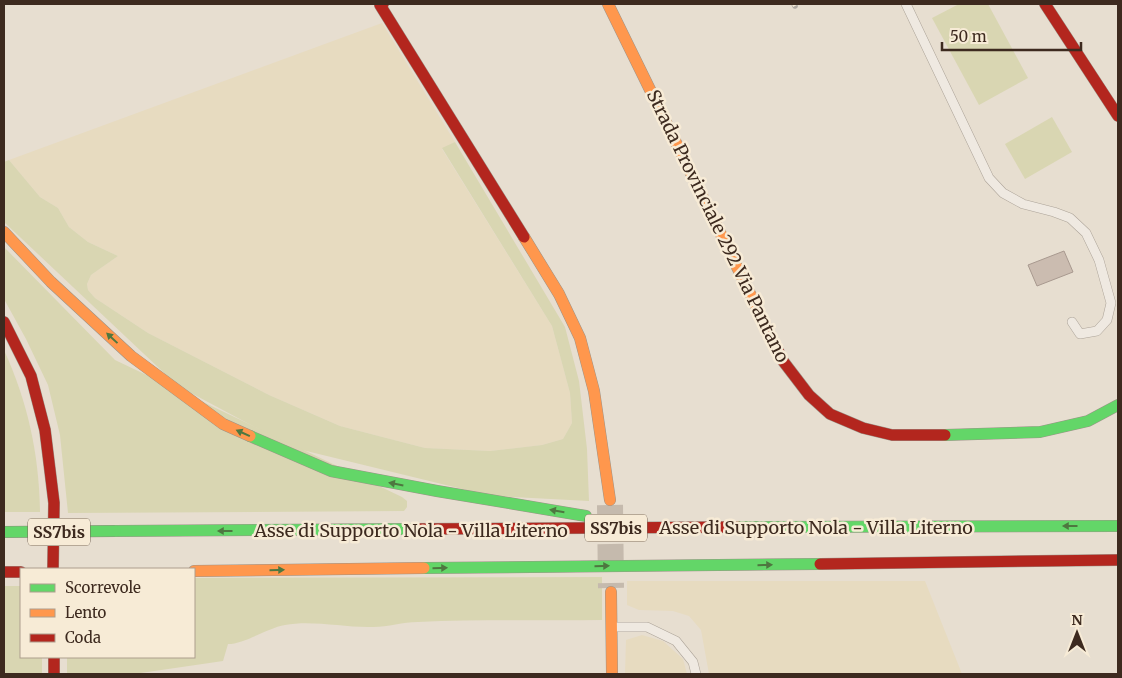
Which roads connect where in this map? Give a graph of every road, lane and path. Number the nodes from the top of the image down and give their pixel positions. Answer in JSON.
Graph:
{"nodes":[{"id":1,"x":381,"y":4,"type":"edge"},
{"id":2,"x":608,"y":4,"type":"edge"},
{"id":3,"x":906,"y":4,"type":"edge"},
{"id":4,"x":1045,"y":4,"type":"edge"},
{"id":5,"x":1118,"y":116,"type":"edge"},
{"id":6,"x":4,"y":232,"type":"edge"},
{"id":7,"x":4,"y":322,"type":"edge"},
{"id":8,"x":1072,"y":322,"type":"dead end"},
{"id":9,"x":1118,"y":405,"type":"edge"},
{"id":10,"x":610,"y":500,"type":"tunnel mouth"},
{"id":11,"x":1118,"y":526,"type":"edge"},
{"id":12,"x":639,"y":527,"type":"junction"},
{"id":13,"x":4,"y":532,"type":"edge"},
{"id":14,"x":1118,"y":560,"type":"edge"},
{"id":15,"x":53,"y":568,"type":"edge"},
{"id":16,"x":195,"y":571,"type":"edge"},
{"id":17,"x":4,"y":572,"type":"edge"},
{"id":18,"x":20,"y":572,"type":"edge"},
{"id":19,"x":611,"y":592,"type":"tunnel mouth"},
{"id":20,"x":611,"y":627,"type":"junction"},
{"id":21,"x":54,"y":658,"type":"edge"},
{"id":22,"x":54,"y":674,"type":"edge"},
{"id":23,"x":612,"y":674,"type":"edge"},
{"id":24,"x":696,"y":674,"type":"edge"}],
"edges":[{"from":1,"to":10,"type":"main road"},
{"from":2,"to":9,"type":"main road","name":"Strada Provinciale 292 Via Pantano"},
{"from":3,"to":8,"type":"lane"},
{"from":4,"to":5,"type":"main road"},
{"from":12,"to":6,"type":"main road","one_way":true},
{"from":7,"to":15,"type":"main road"},
{"from":11,"to":12,"type":"main road","name":"Asse di Supporto Nola - Villa Literno","number":"SS7bis","one_way":true},
{"from":12,"to":13,"type":"main road","name":"Asse di Supporto Nola - Villa Literno","number":"SS7bis","one_way":true,"bridge":true},
{"from":16,"to":14,"type":"main road","name":"Asse di Supporto Nola - Villa Literno","number":"SS7bis","one_way":true},
{"from":17,"to":18,"type":"main road"},
{"from":19,"to":20,"type":"main road"},
{"from":20,"to":23,"type":"main road"},
{"from":20,"to":24,"type":"lane"},
{"from":21,"to":22,"type":"main road"}]}
